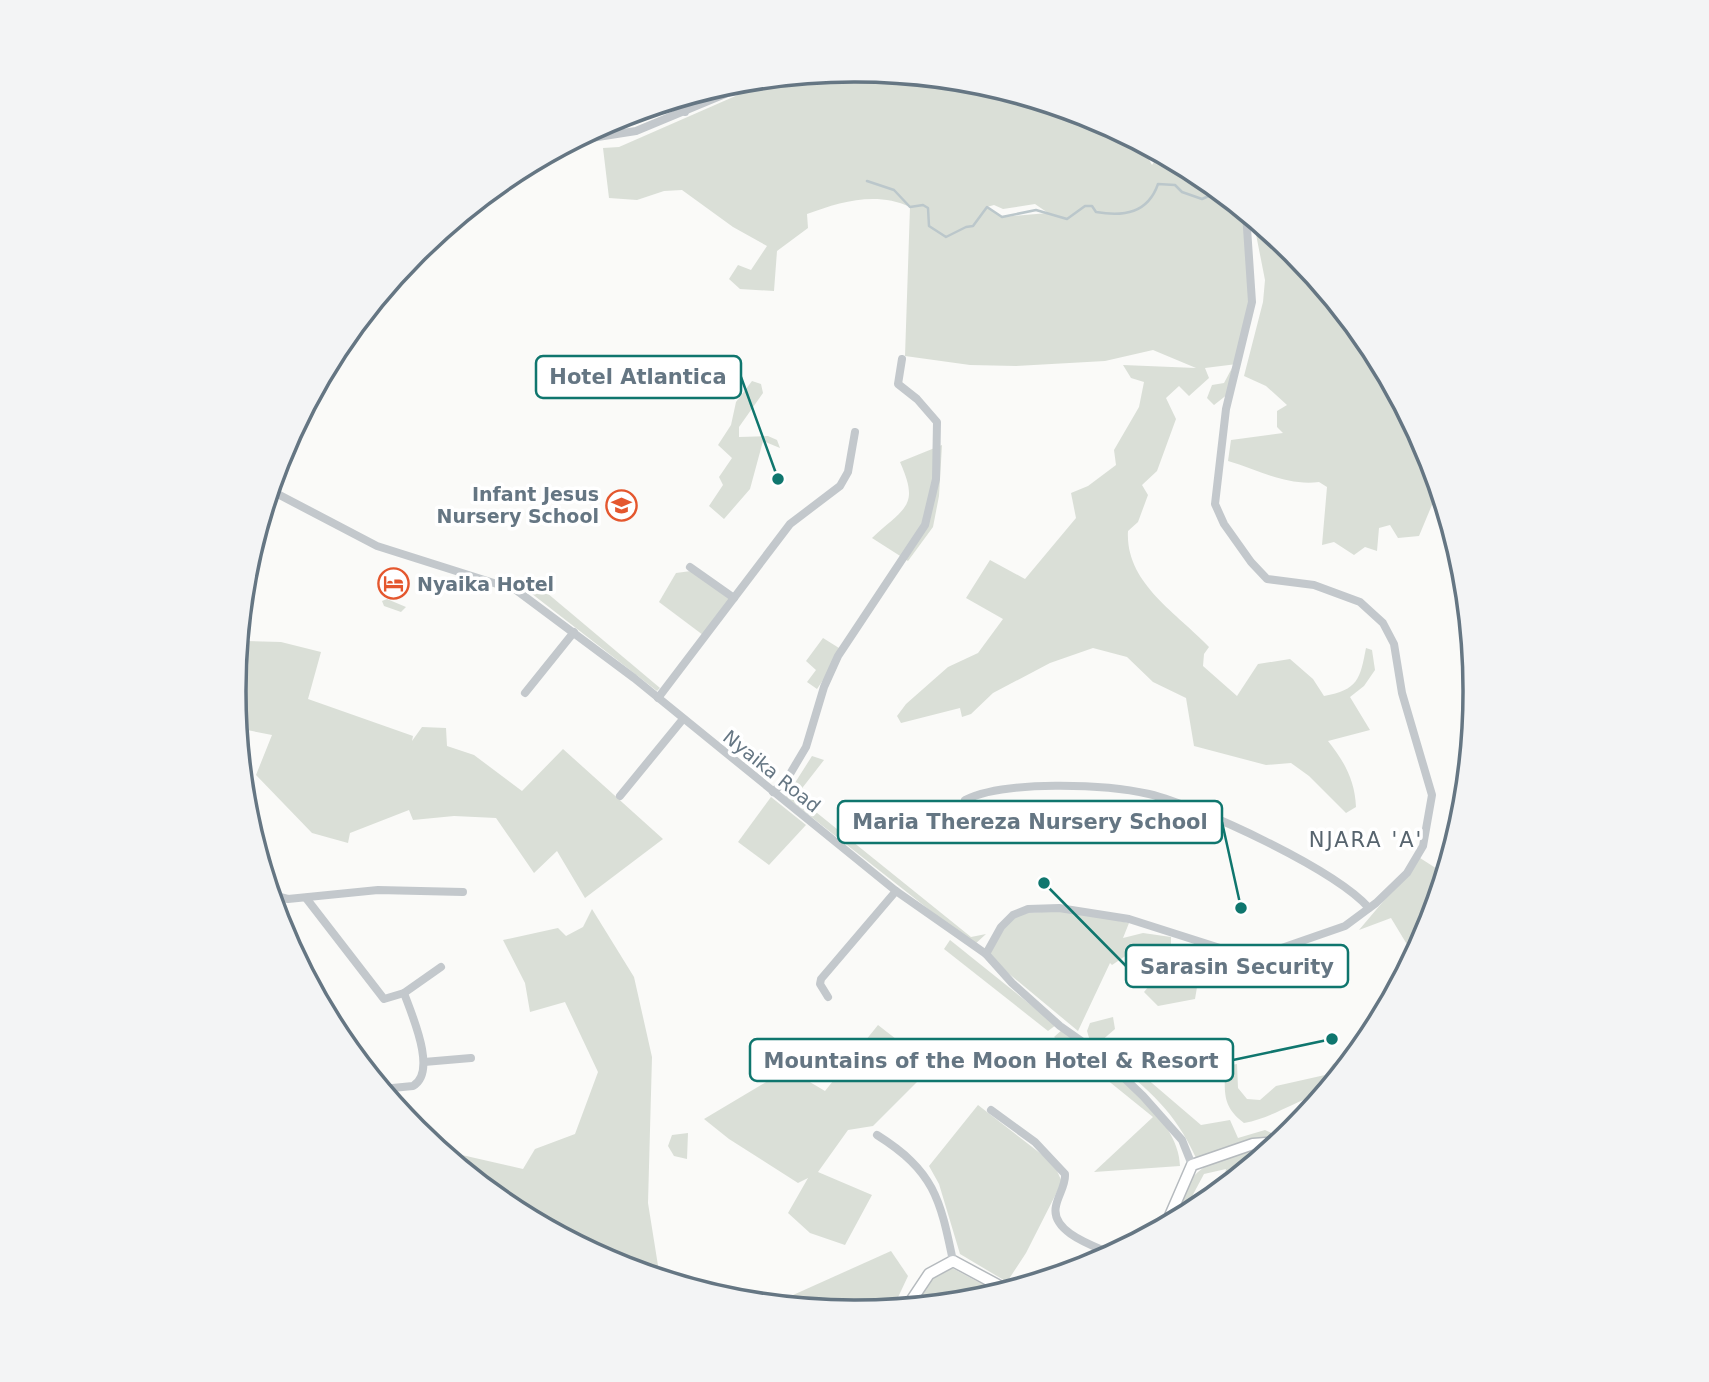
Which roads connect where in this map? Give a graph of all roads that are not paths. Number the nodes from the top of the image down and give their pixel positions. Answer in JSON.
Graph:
{"nodes":[{"id":1,"x":716,"y":99,"type":"edge"},
{"id":2,"x":686,"y":107,"type":"edge"},
{"id":3,"x":685,"y":112,"type":"junction"},
{"id":4,"x":601,"y":138,"type":"edge"},
{"id":5,"x":1247,"y":226,"type":"edge"},
{"id":6,"x":902,"y":359,"type":"dead end"},
{"id":7,"x":855,"y":432,"type":"dead end"},
{"id":8,"x":278,"y":494,"type":"edge"},
{"id":9,"x":690,"y":567,"type":"dead end"},
{"id":10,"x":734,"y":598,"type":"junction"},
{"id":11,"x":574,"y":632,"type":"junction"},
{"id":12,"x":525,"y":693,"type":"dead end"},
{"id":13,"x":657,"y":698,"type":"junction"},
{"id":14,"x":683,"y":719,"type":"junction"},
{"id":15,"x":773,"y":792,"type":"junction"},
{"id":16,"x":620,"y":796,"type":"dead end"},
{"id":17,"x":965,"y":800,"type":"dead end"},
{"id":18,"x":896,"y":891,"type":"junction"},
{"id":19,"x":463,"y":892,"type":"dead end"},
{"id":20,"x":282,"y":897,"type":"edge"},
{"id":21,"x":306,"y":898,"type":"junction"},
{"id":22,"x":1369,"y":908,"type":"junction"},
{"id":23,"x":986,"y":954,"type":"junction"},
{"id":24,"x":441,"y":967,"type":"dead end"},
{"id":25,"x":404,"y":993,"type":"junction"},
{"id":26,"x":828,"y":997,"type":"dead end"},
{"id":27,"x":471,"y":1058,"type":"dead end"},
{"id":28,"x":424,"y":1062,"type":"junction"},
{"id":29,"x":393,"y":1087,"type":"edge"},
{"id":30,"x":991,"y":1110,"type":"dead end"},
{"id":31,"x":877,"y":1135,"type":"dead end"},
{"id":32,"x":1262,"y":1143,"type":"edge"},
{"id":33,"x":1192,"y":1165,"type":"junction"},
{"id":34,"x":1173,"y":1210,"type":"edge"},
{"id":35,"x":1100,"y":1247,"type":"edge"},
{"id":36,"x":953,"y":1261,"type":"junction"},
{"id":37,"x":994,"y":1283,"type":"edge"},
{"id":38,"x":914,"y":1296,"type":"edge"}],
"edges":[{"from":1,"to":3,"type":"street"},
{"from":2,"to":3,"type":"street"},
{"from":3,"to":4,"type":"street"},
{"from":5,"to":22,"type":"street"},
{"from":6,"to":15,"type":"street"},
{"from":7,"to":10,"type":"street"},
{"from":8,"to":11,"type":"street","name":"Nyaika Road"},
{"from":9,"to":10,"type":"street"},
{"from":10,"to":13,"type":"street"},
{"from":11,"to":12,"type":"street"},
{"from":11,"to":13,"type":"street","name":"Nyaika Road"},
{"from":13,"to":14,"type":"street","name":"Nyaika Road"},
{"from":14,"to":15,"type":"street","name":"Nyaika Road"},
{"from":14,"to":16,"type":"street"},
{"from":15,"to":18,"type":"street","name":"Nyaika Road"},
{"from":17,"to":22,"type":"street"},
{"from":18,"to":23,"type":"street","name":"Nyaika Road"},
{"from":18,"to":26,"type":"street"},
{"from":19,"to":21,"type":"street"},
{"from":20,"to":21,"type":"street"},
{"from":21,"to":25,"type":"street"},
{"from":22,"to":23,"type":"street"},
{"from":23,"to":33,"type":"street","name":"Nyaika Road"},
{"from":24,"to":25,"type":"street"},
{"from":25,"to":28,"type":"street"},
{"from":27,"to":28,"type":"street"},
{"from":28,"to":29,"type":"street"},
{"from":30,"to":35,"type":"street"},
{"from":31,"to":36,"type":"street"},
{"from":32,"to":33,"type":"main road"},
{"from":33,"to":34,"type":"main road"},
{"from":36,"to":37,"type":"main road"},
{"from":36,"to":38,"type":"main road"}]}
